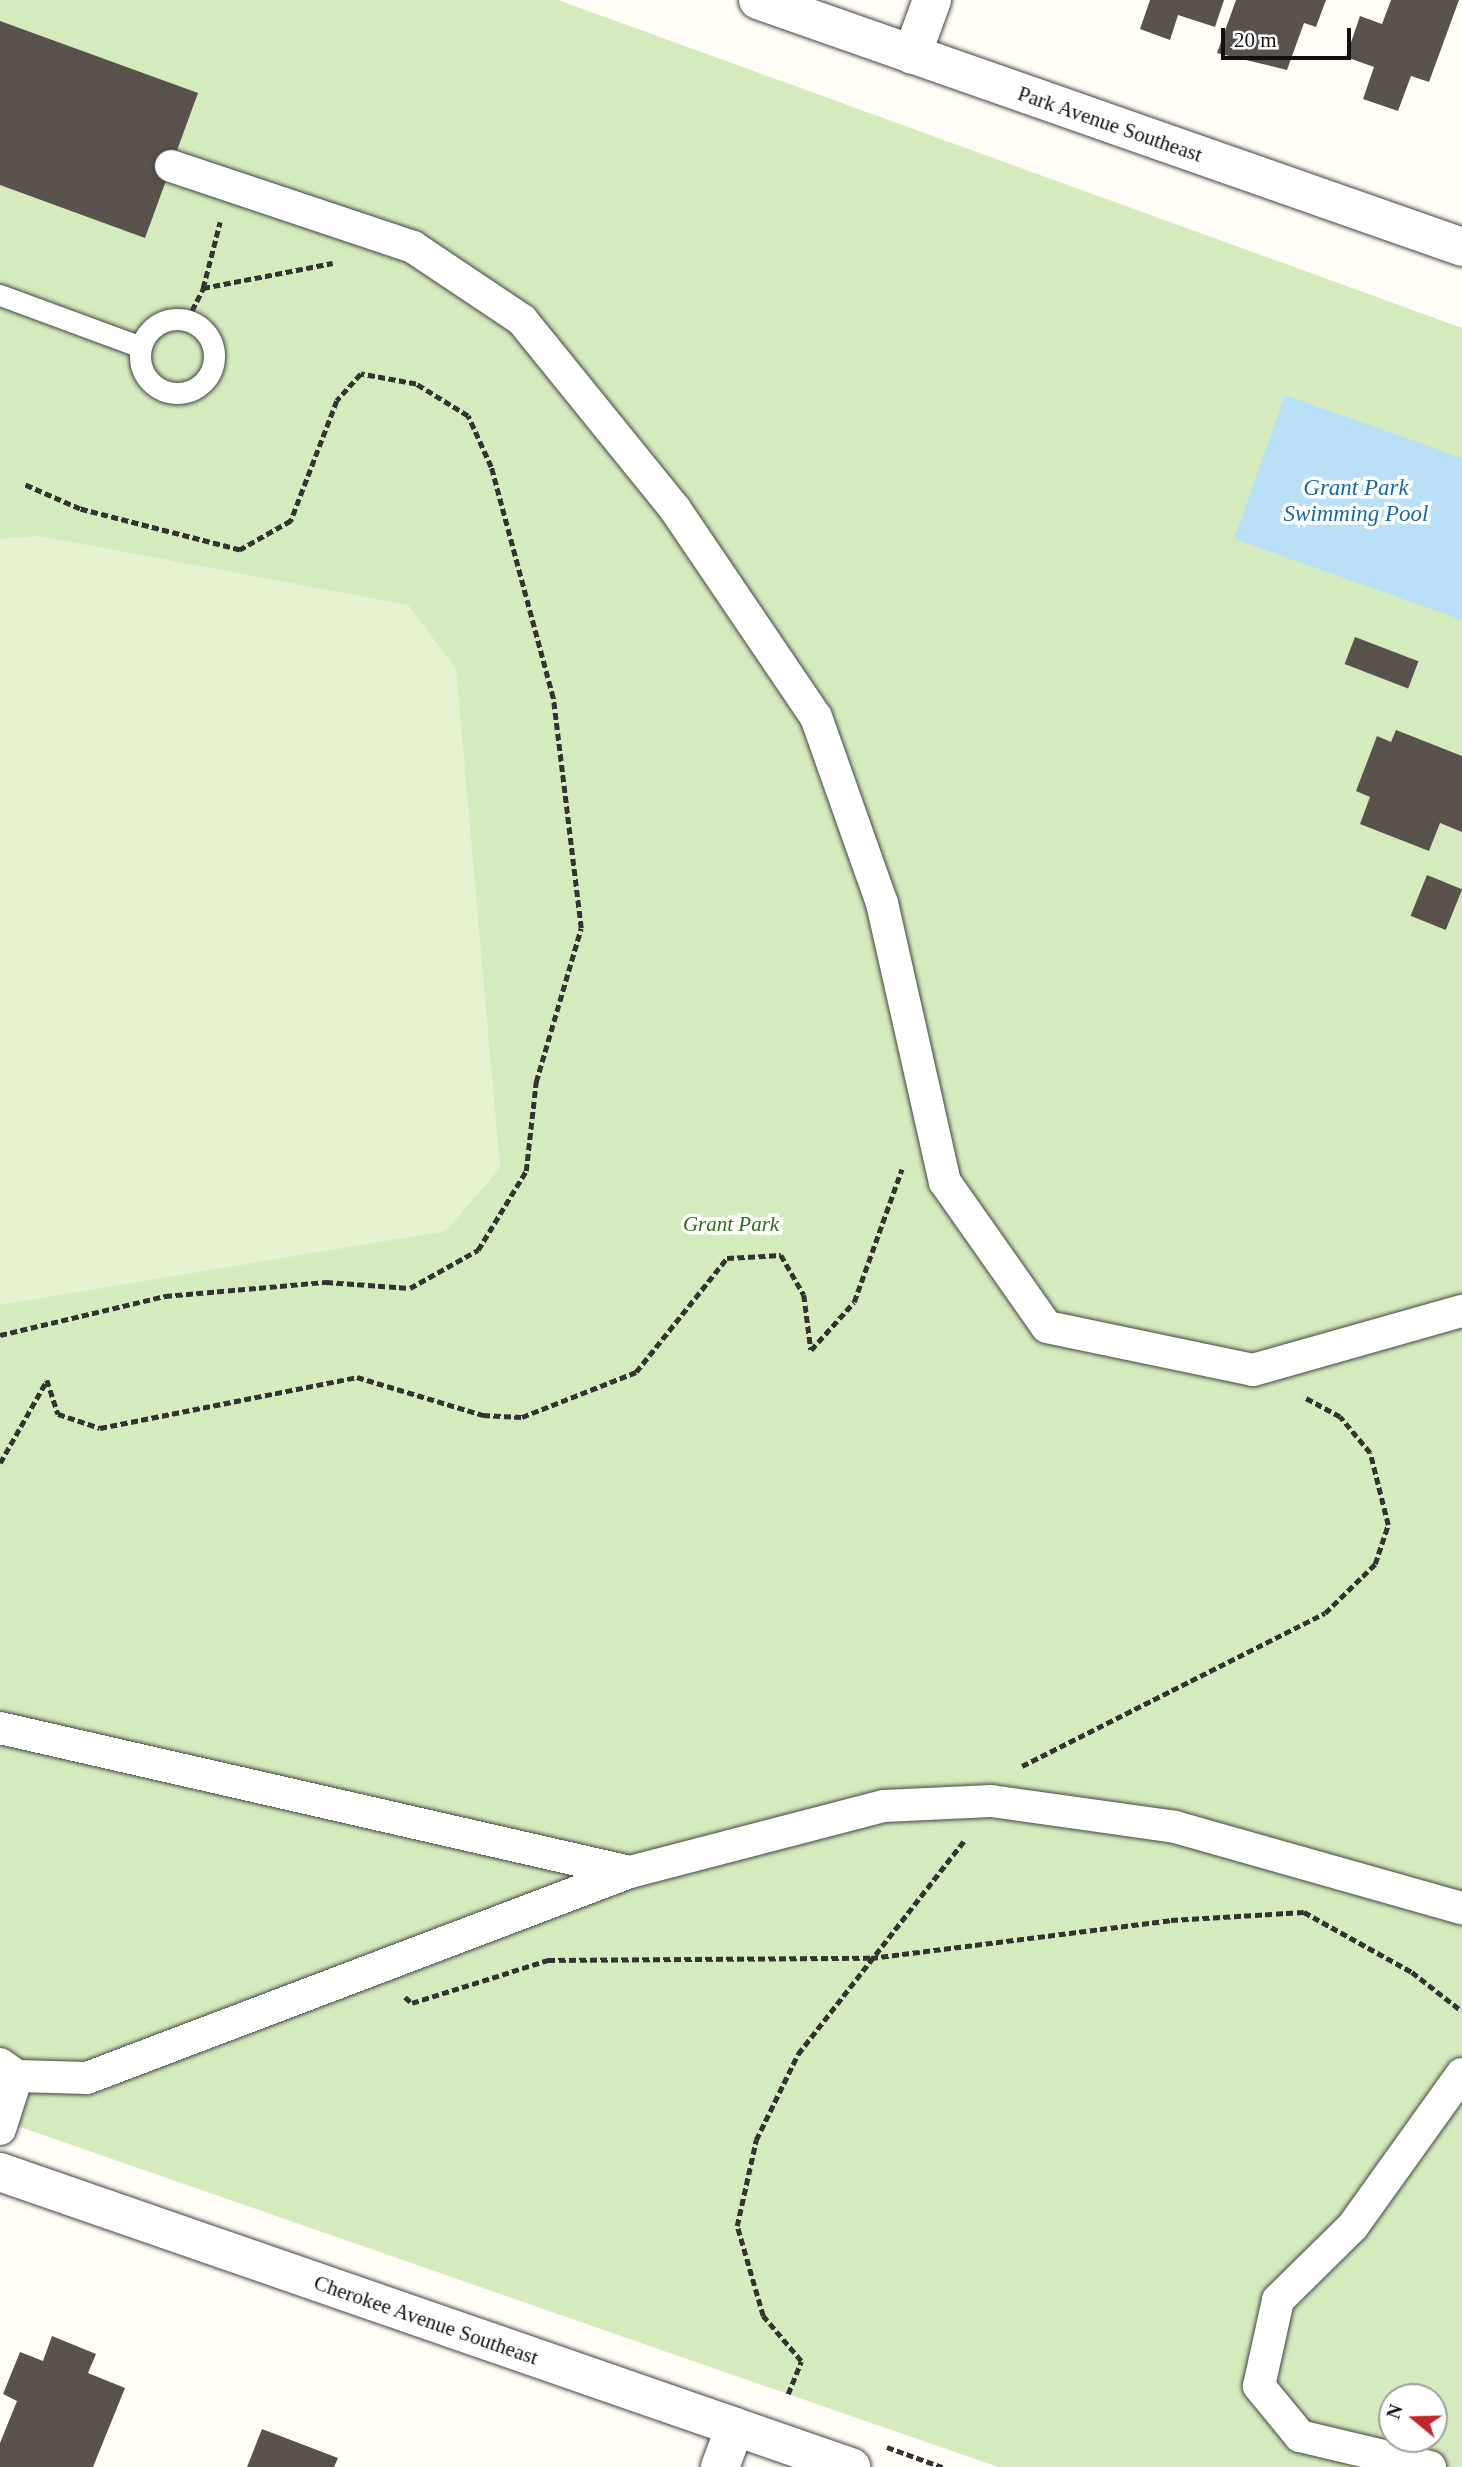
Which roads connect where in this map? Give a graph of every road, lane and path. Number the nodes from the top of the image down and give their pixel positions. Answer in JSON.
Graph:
{"nodes":[{"id":1,"x":758,"y":0,"type":"edge"},
{"id":2,"x":932,"y":0,"type":"edge"},
{"id":3,"x":912,"y":55,"type":"junction"},
{"id":4,"x":171,"y":166,"type":"dead end"},
{"id":5,"x":230,"y":184,"type":"junction"},
{"id":6,"x":1462,"y":247,"type":"edge"},
{"id":7,"x":347,"y":260,"type":"dead end"},
{"id":8,"x":203,"y":288,"type":"junction"},
{"id":9,"x":0,"y":295,"type":"edge"},
{"id":10,"x":187,"y":320,"type":"junction"},
{"id":11,"x":141,"y":347,"type":"junction"},
{"id":12,"x":23,"y":484,"type":"dead end"},
{"id":13,"x":906,"y":1153,"type":"dead end"},
{"id":14,"x":1462,"y":1311,"type":"edge"},
{"id":15,"x":0,"y":1335,"type":"edge"},
{"id":16,"x":1253,"y":1370,"type":"junction"},
{"id":17,"x":0,"y":1464,"type":"edge"},
{"id":18,"x":0,"y":1728,"type":"edge"},
{"id":19,"x":990,"y":1801,"type":"junction"},
{"id":20,"x":630,"y":1872,"type":"junction"},
{"id":21,"x":1462,"y":1908,"type":"edge"},
{"id":22,"x":871,"y":1958,"type":"junction"},
{"id":23,"x":376,"y":1971,"type":"junction"},
{"id":24,"x":1462,"y":2011,"type":"edge"},
{"id":25,"x":8,"y":2070,"type":"edge"},
{"id":26,"x":1462,"y":2074,"type":"edge"},
{"id":27,"x":0,"y":2129,"type":"edge"},
{"id":28,"x":0,"y":2172,"type":"edge"},
{"id":29,"x":788,"y":2394,"type":"dead end"},
{"id":30,"x":735,"y":2427,"type":"junction"},
{"id":31,"x":720,"y":2467,"type":"edge"},
{"id":32,"x":851,"y":2467,"type":"edge"},
{"id":33,"x":1430,"y":2467,"type":"edge"}],
"edges":[{"from":1,"to":3,"type":"street","name":"Park Avenue Southeast"},
{"from":2,"to":3,"type":"street"},
{"from":3,"to":6,"type":"street","name":"Park Avenue Southeast"},
{"from":4,"to":5,"type":"street"},
{"from":5,"to":8,"type":"path"},
{"from":5,"to":16,"type":"street"},
{"from":7,"to":8,"type":"path"},
{"from":8,"to":10,"type":"path"},
{"from":9,"to":11,"type":"lane"},
{"from":10,"to":11,"type":"lane"},
{"from":10,"to":11,"type":"lane"},
{"from":12,"to":15,"type":"path"},
{"from":13,"to":17,"type":"path"},
{"from":14,"to":16,"type":"street"},
{"from":16,"to":19,"type":"path"},
{"from":18,"to":20,"type":"street"},
{"from":19,"to":20,"type":"street"},
{"from":19,"to":21,"type":"street"},
{"from":19,"to":22,"type":"path"},
{"from":20,"to":23,"type":"street"},
{"from":22,"to":23,"type":"path"},
{"from":22,"to":24,"type":"path"},
{"from":22,"to":29,"type":"path"},
{"from":23,"to":25,"type":"street"},
{"from":25,"to":27,"type":"street"},
{"from":26,"to":33,"type":"street"},
{"from":28,"to":30,"type":"street","name":"Cherokee Avenue Southeast"},
{"from":30,"to":31,"type":"street"},
{"from":30,"to":32,"type":"street","name":"Cherokee Avenue Southeast"}]}
